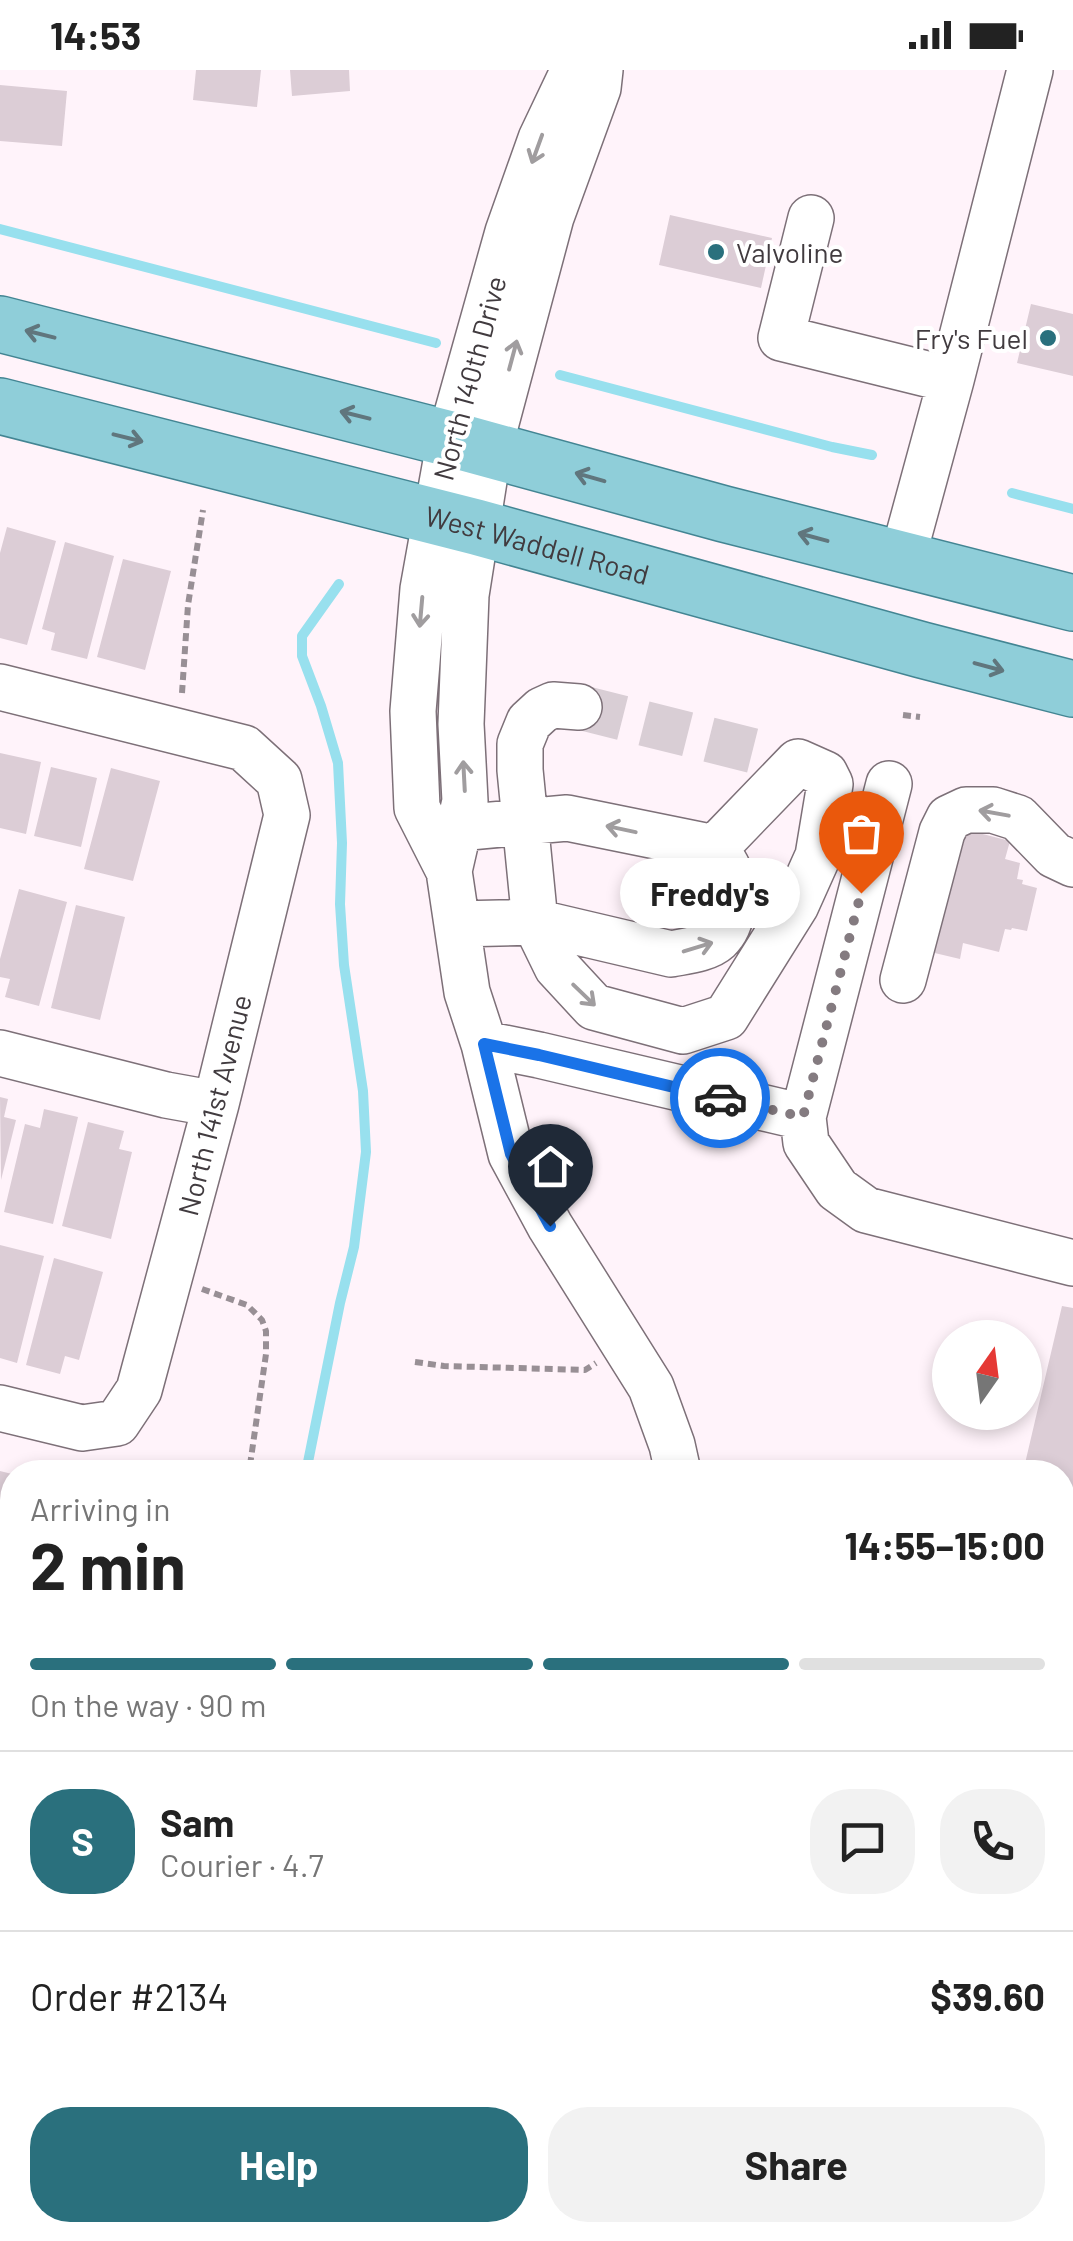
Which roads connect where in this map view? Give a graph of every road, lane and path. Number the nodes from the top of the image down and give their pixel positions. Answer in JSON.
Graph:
{"nodes":[{"id":1,"x":576,"y":70,"type":"edge"},
{"id":2,"x":600,"y":70,"type":"edge"},
{"id":3,"x":1030,"y":70,"type":"edge"},
{"id":4,"x":811,"y":218,"type":"dead end"},
{"id":5,"x":0,"y":324,"type":"edge"},
{"id":6,"x":951,"y":380,"type":"junction"},
{"id":7,"x":0,"y":406,"type":"edge"},
{"id":8,"x":470,"y":444,"type":"junction"},
{"id":9,"x":203,"y":510,"type":"dead end"},
{"id":10,"x":455,"y":521,"type":"junction"},
{"id":11,"x":902,"y":560,"type":"junction"},
{"id":12,"x":1073,"y":603,"type":"edge"},
{"id":13,"x":0,"y":687,"type":"edge"},
{"id":14,"x":1073,"y":689,"type":"edge"},
{"id":15,"x":182,"y":699,"type":"dead end"},
{"id":16,"x":579,"y":707,"type":"tunnel mouth"},
{"id":17,"x":903,"y":714,"type":"dead end"},
{"id":18,"x":920,"y":717,"type":"dead end"},
{"id":19,"x":889,"y":784,"type":"dead end"},
{"id":20,"x":526,"y":820,"type":"junction"},
{"id":21,"x":459,"y":828,"type":"junction"},
{"id":22,"x":714,"y":848,"type":"junction"},
{"id":23,"x":1073,"y":864,"type":"edge"},
{"id":24,"x":449,"y":872,"type":"junction"},
{"id":25,"x":536,"y":922,"type":"junction"},
{"id":26,"x":458,"y":924,"type":"junction"},
{"id":27,"x":903,"y":980,"type":"dead end"},
{"id":28,"x":484,"y":1044,"type":"junction"},
{"id":29,"x":0,"y":1053,"type":"edge"},
{"id":30,"x":216,"y":1104,"type":"junction"},
{"id":31,"x":803,"y":1117,"type":"junction"},
{"id":32,"x":1073,"y":1263,"type":"edge"},
{"id":33,"x":198,"y":1288,"type":"dead end"},
{"id":34,"x":624,"y":1344,"type":"junction"},
{"id":35,"x":415,"y":1362,"type":"dead end"},
{"id":36,"x":0,"y":1408,"type":"edge"},
{"id":37,"x":251,"y":1460,"type":"edge"},
{"id":38,"x":675,"y":1460,"type":"edge"}],
"edges":[{"from":1,"to":8,"type":"street","name":"North 140th Drive","one_way":true},
{"from":8,"to":2,"type":"street","name":"North 140th Drive","one_way":true},
{"from":3,"to":6,"type":"street"},
{"from":4,"to":6,"type":"street"},
{"from":8,"to":5,"type":"main road","one_way":true},
{"from":6,"to":11,"type":"street"},
{"from":7,"to":10,"type":"main road","name":"West Waddell Road","one_way":true},
{"from":8,"to":10,"type":"street","name":"North 140th Drive"},
{"from":11,"to":8,"type":"main road","one_way":true},
{"from":9,"to":15,"type":"path"},
{"from":10,"to":14,"type":"main road","name":"West Waddell Road","one_way":true},
{"from":21,"to":10,"type":"street","name":"North 140th Drive","one_way":true},
{"from":10,"to":24,"type":"street","name":"North 140th Drive","one_way":true},
{"from":11,"to":12,"type":"main road"},
{"from":13,"to":30,"type":"street","name":"North 141st Avenue"},
{"from":16,"to":20,"type":"street"},
{"from":17,"to":18,"type":"path"},
{"from":19,"to":31,"type":"street"},
{"from":20,"to":21,"type":"street"},
{"from":22,"to":20,"type":"street","one_way":true},
{"from":20,"to":25,"type":"street"},
{"from":21,"to":24,"type":"street","name":"North 140th Drive"},
{"from":25,"to":22,"type":"street","one_way":true},
{"from":25,"to":22,"type":"street","one_way":true},
{"from":23,"to":27,"type":"street","one_way":true},
{"from":24,"to":26,"type":"street","name":"North 140th Drive"},
{"from":25,"to":26,"type":"street"},
{"from":26,"to":28,"type":"street","name":"North 140th Drive"},
{"from":28,"to":31,"type":"street"},
{"from":28,"to":34,"type":"street","name":"North 140th Drive"},
{"from":29,"to":30,"type":"street"},
{"from":30,"to":36,"type":"street","name":"North 141st Avenue"},
{"from":31,"to":32,"type":"street"},
{"from":33,"to":37,"type":"path"},
{"from":34,"to":35,"type":"path"},
{"from":34,"to":38,"type":"street","name":"North 140th Drive"}]}
